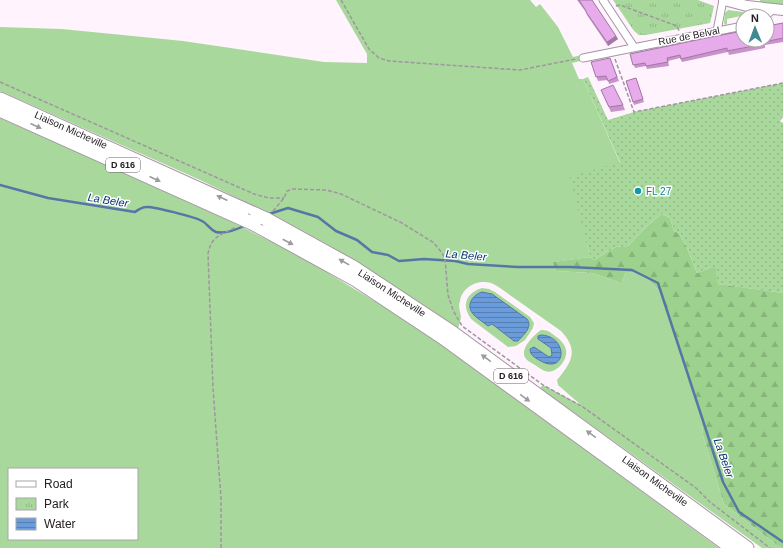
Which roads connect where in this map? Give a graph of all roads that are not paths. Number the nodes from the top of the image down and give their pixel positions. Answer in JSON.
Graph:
{"nodes":[{"id":1,"x":603,"y":0,"type":"edge"},
{"id":2,"x":723,"y":0,"type":"edge"},
{"id":3,"x":756,"y":8,"type":"edge"},
{"id":4,"x":735,"y":28,"type":"edge"},
{"id":5,"x":717,"y":31,"type":"junction"},
{"id":6,"x":634,"y":47,"type":"junction"},
{"id":7,"x":583,"y":58,"type":"road end"},
{"id":8,"x":0,"y":99,"type":"edge"},
{"id":9,"x":0,"y":110,"type":"edge"},
{"id":10,"x":255,"y":219,"type":"junction"},
{"id":11,"x":732,"y":548,"type":"edge"},
{"id":12,"x":747,"y":548,"type":"edge"}],
"edges":[{"from":1,"to":6,"type":"street"},
{"from":2,"to":3,"type":"main road"},
{"from":2,"to":5,"type":"street"},
{"from":4,"to":5,"type":"street","name":"Rue de Belval"},
{"from":5,"to":6,"type":"street","name":"Rue de Belval"},
{"from":6,"to":7,"type":"street","name":"Rue de Belval"},
{"from":10,"to":8,"type":"highway","name":"Liaison Micheville","number":"D 616","one_way":true},
{"from":9,"to":10,"type":"highway","name":"Liaison Micheville","number":"D 616","one_way":true},
{"from":10,"to":11,"type":"highway","name":"Liaison Micheville","number":"D 616","one_way":true},
{"from":12,"to":10,"type":"highway","name":"Liaison Micheville","number":"D 616","one_way":true}]}
